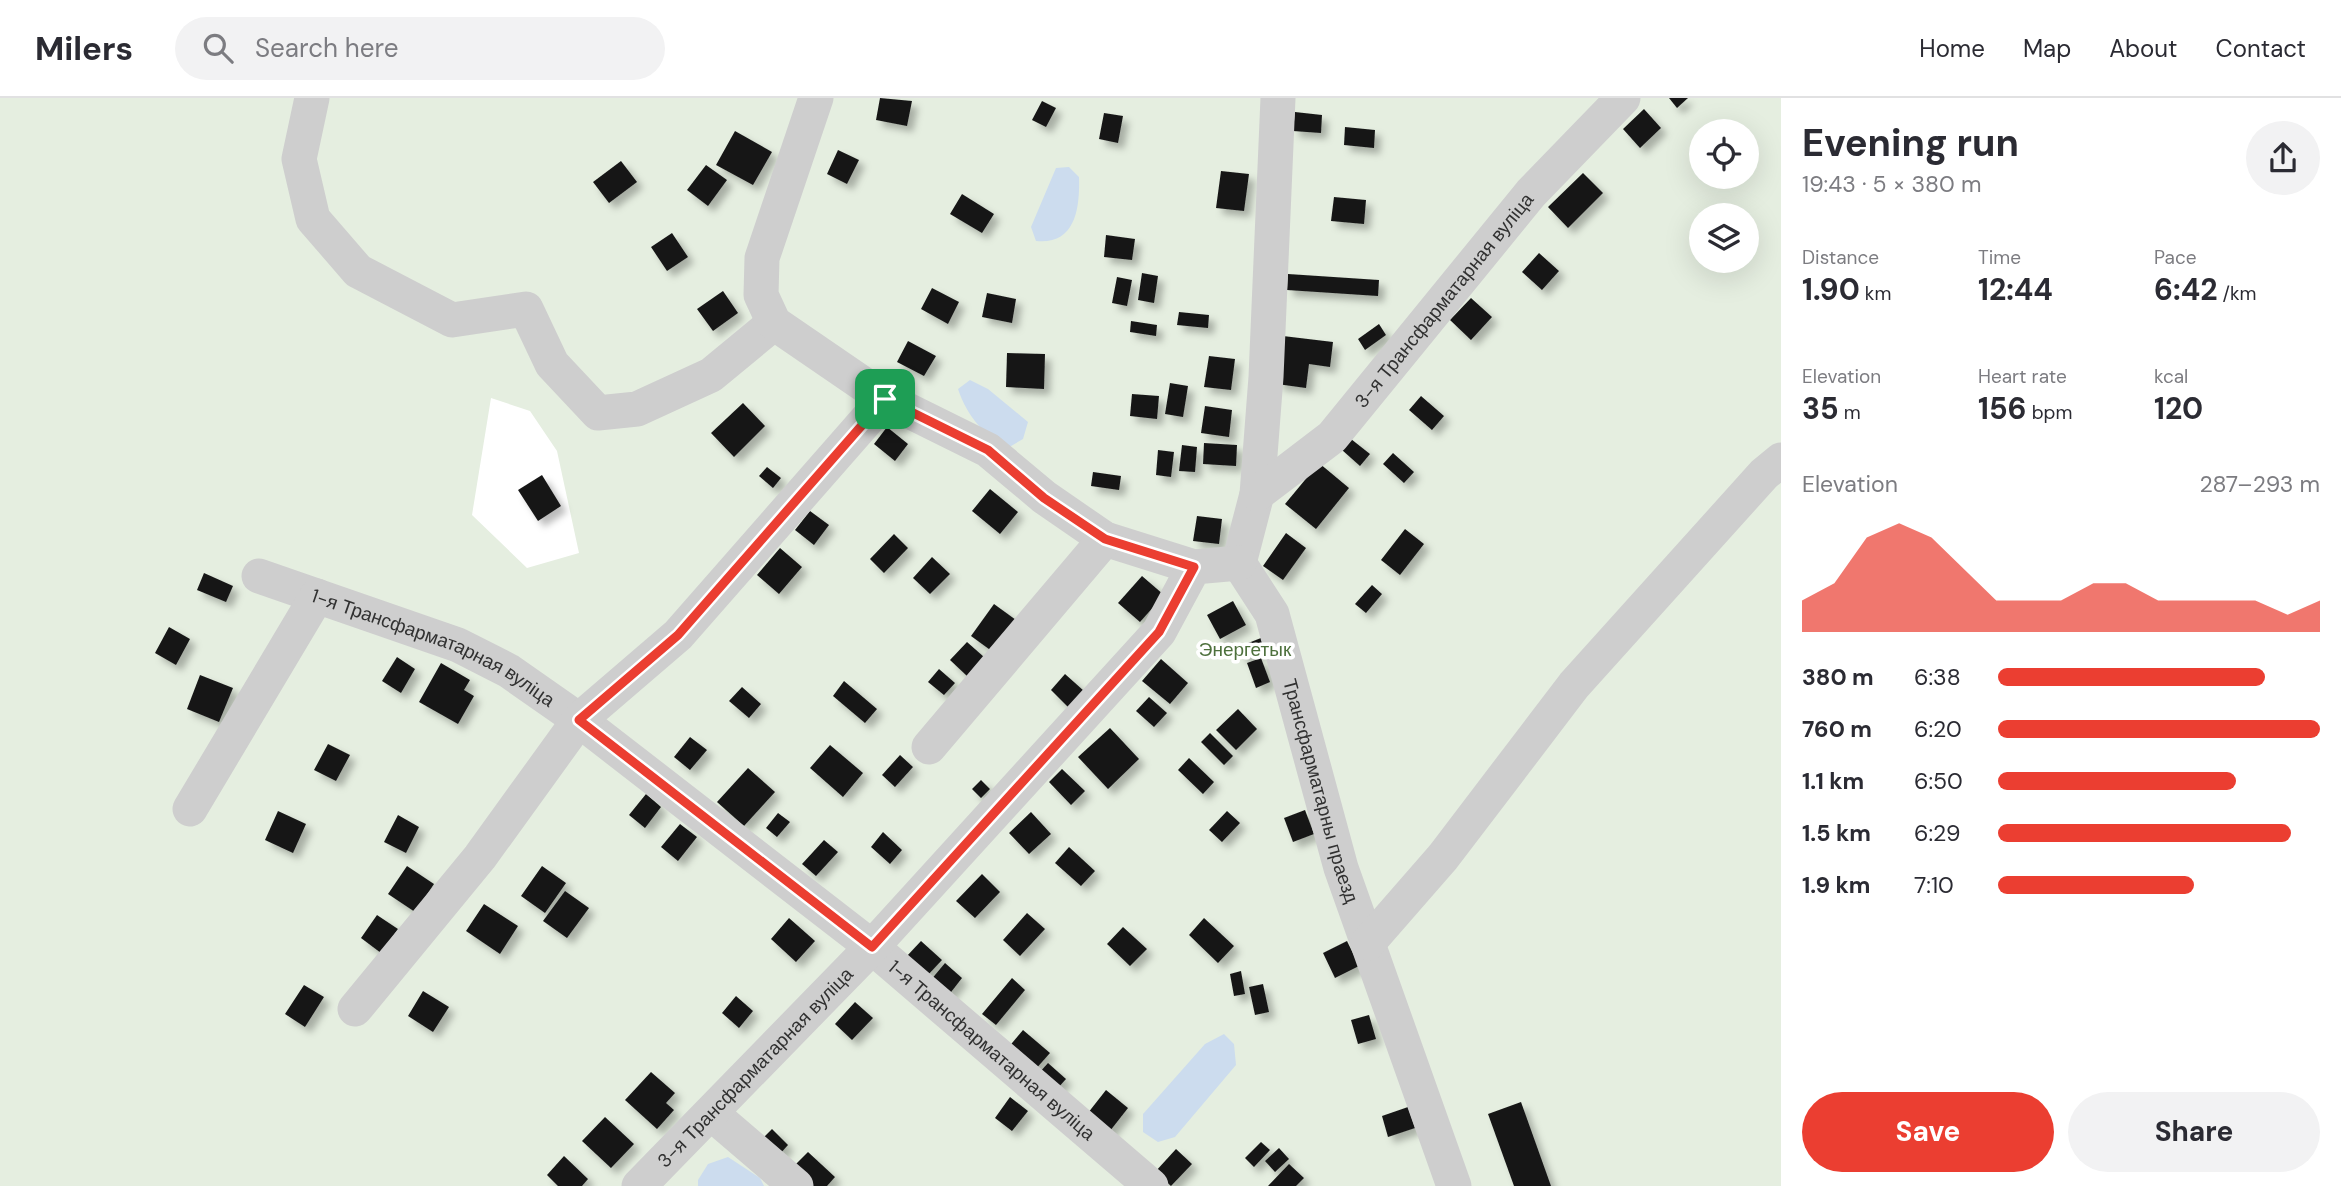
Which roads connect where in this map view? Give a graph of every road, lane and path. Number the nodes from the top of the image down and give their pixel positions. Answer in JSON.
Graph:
{"nodes":[{"id":1,"x":312,"y":98,"type":"edge"},
{"id":2,"x":816,"y":98,"type":"edge"},
{"id":3,"x":1278,"y":98,"type":"edge"},
{"id":4,"x":1623,"y":98,"type":"edge"},
{"id":5,"x":774,"y":323,"type":"junction"},
{"id":6,"x":885,"y":399,"type":"junction"},
{"id":7,"x":1781,"y":460,"type":"edge"},
{"id":8,"x":1257,"y":494,"type":"junction"},
{"id":9,"x":1105,"y":539,"type":"junction"},
{"id":10,"x":1239,"y":562,"type":"junction"},
{"id":11,"x":1194,"y":567,"type":"junction"},
{"id":12,"x":259,"y":576,"type":"dead end"},
{"id":13,"x":317,"y":596,"type":"junction"},
{"id":14,"x":579,"y":720,"type":"junction"},
{"id":15,"x":929,"y":747,"type":"dead end"},
{"id":16,"x":190,"y":809,"type":"dead end"},
{"id":17,"x":1368,"y":943,"type":"junction"},
{"id":18,"x":872,"y":947,"type":"junction"},
{"id":19,"x":355,"y":1009,"type":"dead end"},
{"id":20,"x":712,"y":1114,"type":"junction"},
{"id":21,"x":639,"y":1186,"type":"edge"},
{"id":22,"x":796,"y":1186,"type":"edge"},
{"id":23,"x":1151,"y":1186,"type":"edge"},
{"id":24,"x":1454,"y":1186,"type":"edge"}],
"edges":[{"from":1,"to":5,"type":"lane"},
{"from":2,"to":5,"type":"lane"},
{"from":3,"to":8,"type":"lane"},
{"from":4,"to":8,"type":"lane","name":"3-я Трансфарматарная вуліца"},
{"from":5,"to":6,"type":"lane"},
{"from":6,"to":9,"type":"lane"},
{"from":6,"to":14,"type":"lane"},
{"from":7,"to":17,"type":"lane"},
{"from":8,"to":10,"type":"lane"},
{"from":9,"to":11,"type":"lane"},
{"from":9,"to":15,"type":"lane"},
{"from":10,"to":11,"type":"lane"},
{"from":10,"to":17,"type":"lane","name":"Трансфарматарны праезд"},
{"from":11,"to":18,"type":"lane","name":"3-я Трансфарматарная вуліца"},
{"from":12,"to":13,"type":"lane","name":"1-я Трансфарматарная вуліца"},
{"from":13,"to":14,"type":"lane","name":"1-я Трансфарматарная вуліца"},
{"from":13,"to":16,"type":"lane"},
{"from":14,"to":18,"type":"lane","name":"1-я Трансфарматарная вуліца"},
{"from":14,"to":19,"type":"lane"},
{"from":17,"to":24,"type":"lane","name":"Трансфарматарны праезд"},
{"from":18,"to":20,"type":"lane","name":"3-я Трансфарматарная вуліца"},
{"from":18,"to":23,"type":"lane","name":"1-я Трансфарматарная вуліца"},
{"from":20,"to":21,"type":"lane","name":"3-я Трансфарматарная вуліца"},
{"from":20,"to":22,"type":"lane"}]}
